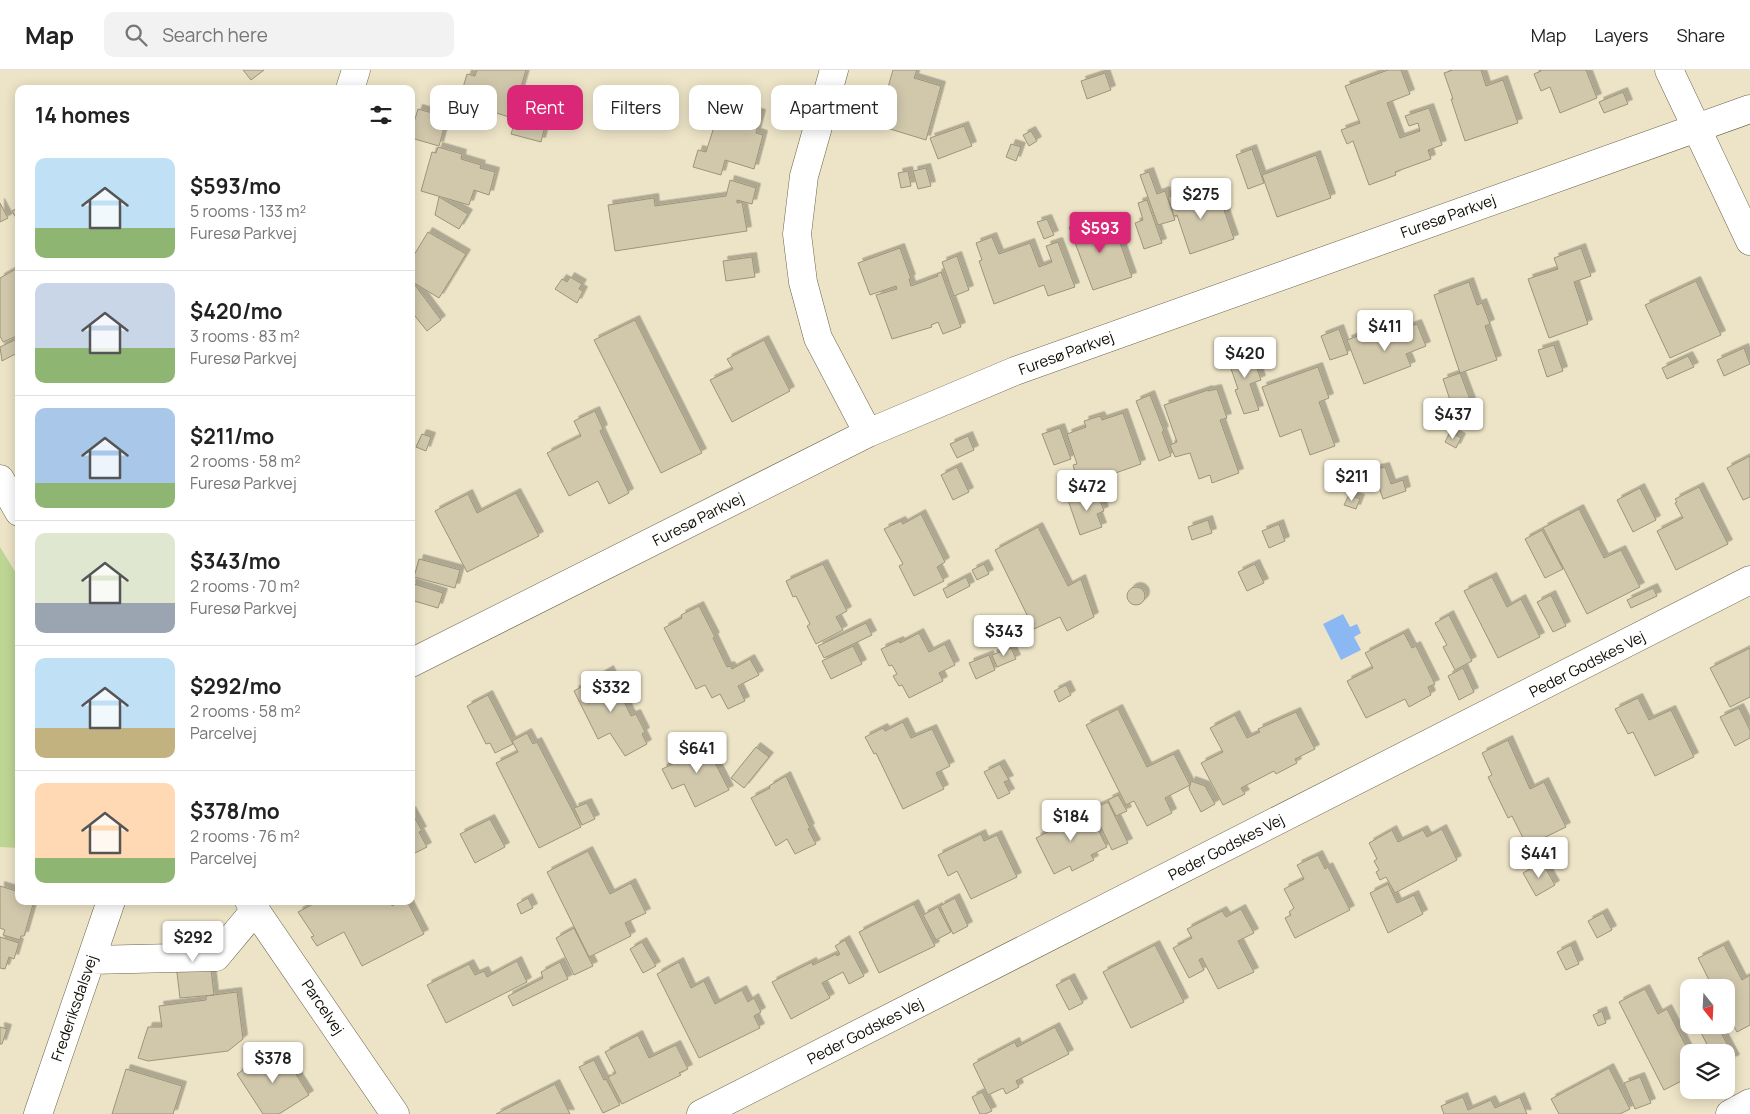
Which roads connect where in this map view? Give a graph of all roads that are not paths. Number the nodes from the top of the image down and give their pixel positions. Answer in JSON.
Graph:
{"nodes":[{"id":1,"x":356,"y":70,"type":"edge"},
{"id":2,"x":834,"y":70,"type":"edge"},
{"id":3,"x":1669,"y":70,"type":"edge"},
{"id":4,"x":351,"y":85,"type":"edge"},
{"id":5,"x":1750,"y":109,"type":"edge"},
{"id":6,"x":1697,"y":127,"type":"junction"},
{"id":7,"x":1750,"y":241,"type":"edge"},
{"id":8,"x":868,"y":433,"type":"junction"},
{"id":9,"x":0,"y":479,"type":"edge"},
{"id":10,"x":15,"y":505,"type":"edge"},
{"id":11,"x":1750,"y":580,"type":"edge"},
{"id":12,"x":415,"y":662,"type":"edge"},
{"id":13,"x":110,"y":905,"type":"edge"},
{"id":14,"x":253,"y":905,"type":"edge"},
{"id":15,"x":90,"y":960,"type":"junction"},
{"id":16,"x":1750,"y":1103,"type":"edge"},
{"id":17,"x":38,"y":1114,"type":"edge"},
{"id":18,"x":396,"y":1114,"type":"edge"},
{"id":19,"x":701,"y":1114,"type":"edge"},
{"id":20,"x":1730,"y":1114,"type":"edge"}],
"edges":[{"from":1,"to":4,"type":"street"},
{"from":2,"to":8,"type":"street"},
{"from":3,"to":6,"type":"street"},
{"from":5,"to":6,"type":"street","name":"Furesø Parkvej"},
{"from":6,"to":7,"type":"street"},
{"from":6,"to":8,"type":"street","name":"Furesø Parkvej"},
{"from":8,"to":12,"type":"street","name":"Furesø Parkvej"},
{"from":9,"to":10,"type":"street"},
{"from":11,"to":19,"type":"street","name":"Peder Godskes Vej"},
{"from":13,"to":15,"type":"street","name":"Frederiksdalsvej"},
{"from":14,"to":15,"type":"street"},
{"from":14,"to":18,"type":"street","name":"Parcelvej"},
{"from":15,"to":17,"type":"street","name":"Frederiksdalsvej"},
{"from":16,"to":20,"type":"street"}]}
